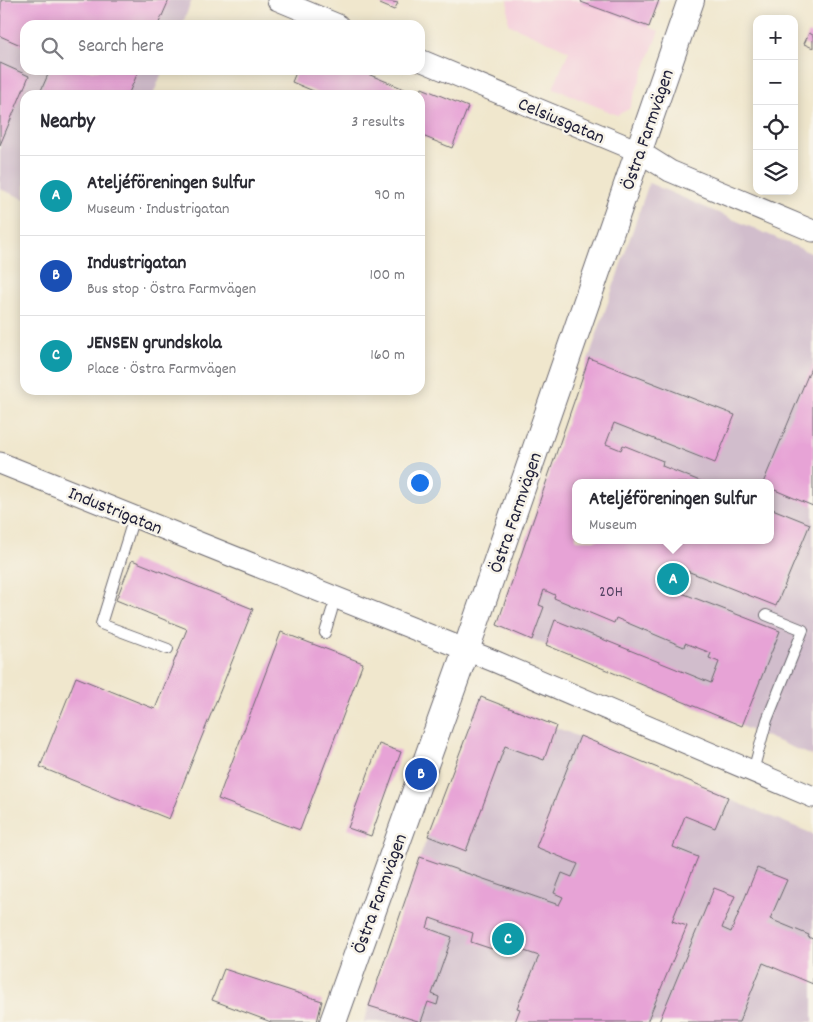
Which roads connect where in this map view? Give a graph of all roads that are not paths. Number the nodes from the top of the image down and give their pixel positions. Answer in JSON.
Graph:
{"nodes":[{"id":1,"x":278,"y":0,"type":"edge"},
{"id":2,"x":691,"y":0,"type":"edge"},
{"id":3,"x":326,"y":20,"type":"edge"},
{"id":4,"x":425,"y":62,"type":"edge"},
{"id":5,"x":638,"y":152,"type":"junction"},
{"id":6,"x":813,"y":231,"type":"edge"},
{"id":7,"x":0,"y":463,"type":"edge"},
{"id":8,"x":134,"y":517,"type":"junction"},
{"id":9,"x":332,"y":610,"type":"dead end"},
{"id":10,"x":766,"y":615,"type":"dead end"},
{"id":11,"x":325,"y":633,"type":"dead end"},
{"id":12,"x":168,"y":649,"type":"dead end"},
{"id":13,"x":466,"y":650,"type":"junction"},
{"id":14,"x":753,"y":771,"type":"junction"},
{"id":15,"x":813,"y":797,"type":"edge"},
{"id":16,"x":333,"y":1022,"type":"edge"}],
"edges":[{"from":1,"to":3,"type":"street"},
{"from":2,"to":5,"type":"street","name":"Östra Farmvägen"},
{"from":4,"to":5,"type":"street","name":"Celsiusgatan"},
{"from":5,"to":6,"type":"street","name":"Celsiusgatan"},
{"from":5,"to":13,"type":"street","name":"Östra Farmvägen"},
{"from":7,"to":8,"type":"street","name":"Industrigatan"},
{"from":8,"to":12,"type":"lane"},
{"from":8,"to":13,"type":"street","name":"Industrigatan"},
{"from":9,"to":11,"type":"lane"},
{"from":10,"to":14,"type":"lane"},
{"from":13,"to":14,"type":"street","name":"Industrigatan"},
{"from":13,"to":16,"type":"street","name":"Östra Farmvägen"},
{"from":14,"to":15,"type":"street","name":"Industrigatan"}]}
